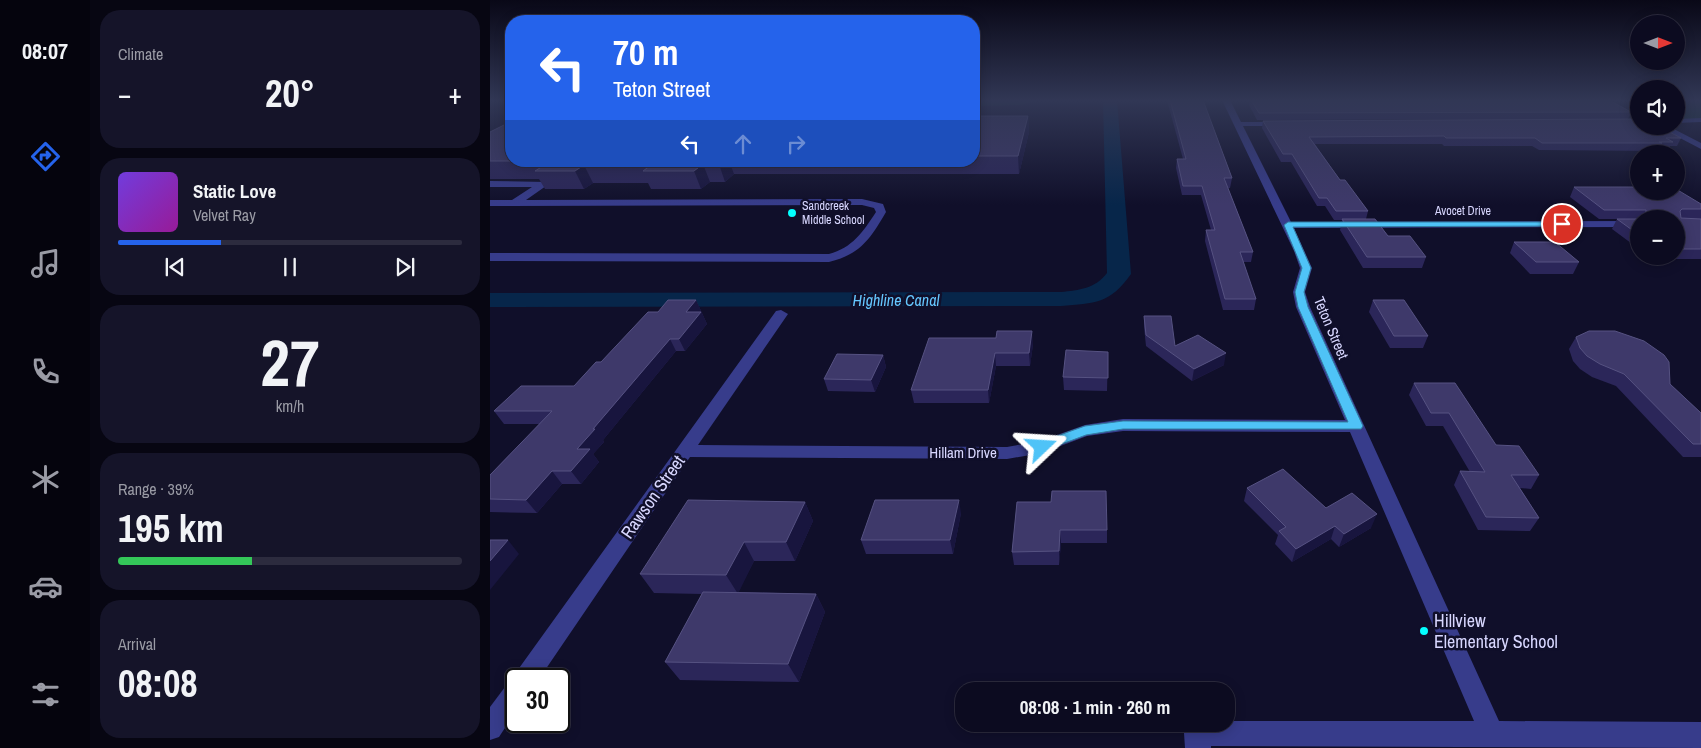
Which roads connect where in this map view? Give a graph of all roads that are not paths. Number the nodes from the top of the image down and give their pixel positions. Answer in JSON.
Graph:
{"nodes":[{"id":1,"x":1243,"y":135,"type":"edge"},
{"id":2,"x":1679,"y":135,"type":"edge"},
{"id":3,"x":1701,"y":146,"type":"edge"},
{"id":4,"x":490,"y":184,"type":"edge"},
{"id":5,"x":490,"y":203,"type":"edge"},
{"id":6,"x":514,"y":203,"type":"junction"},
{"id":7,"x":1630,"y":224,"type":"edge"},
{"id":8,"x":1288,"y":225,"type":"junction"},
{"id":9,"x":490,"y":257,"type":"edge"},
{"id":10,"x":781,"y":314,"type":"dead end"},
{"id":11,"x":1357,"y":426,"type":"junction"},
{"id":12,"x":685,"y":451,"type":"junction"},
{"id":13,"x":533,"y":668,"type":"edge"},
{"id":14,"x":505,"y":707,"type":"edge"},
{"id":15,"x":490,"y":728,"type":"edge"},
{"id":16,"x":1492,"y":734,"type":"junction"},
{"id":17,"x":1701,"y":735,"type":"edge"},
{"id":18,"x":1198,"y":748,"type":"edge"}],
"edges":[{"from":1,"to":8,"type":"street","name":"Teton Street"},
{"from":2,"to":3,"type":"street"},
{"from":4,"to":6,"type":"street"},
{"from":5,"to":6,"type":"street"},
{"from":6,"to":9,"type":"street"},
{"from":7,"to":8,"type":"street","name":"Avocet Drive"},
{"from":8,"to":11,"type":"street","name":"Teton Street"},
{"from":10,"to":12,"type":"street","name":"Rawson Street"},
{"from":11,"to":12,"type":"street","name":"Hillam Drive"},
{"from":11,"to":16,"type":"street","name":"Teton Street"},
{"from":12,"to":13,"type":"street","name":"Rawson Street"},
{"from":14,"to":15,"type":"street"},
{"from":16,"to":17,"type":"street"},
{"from":16,"to":18,"type":"street"}]}
